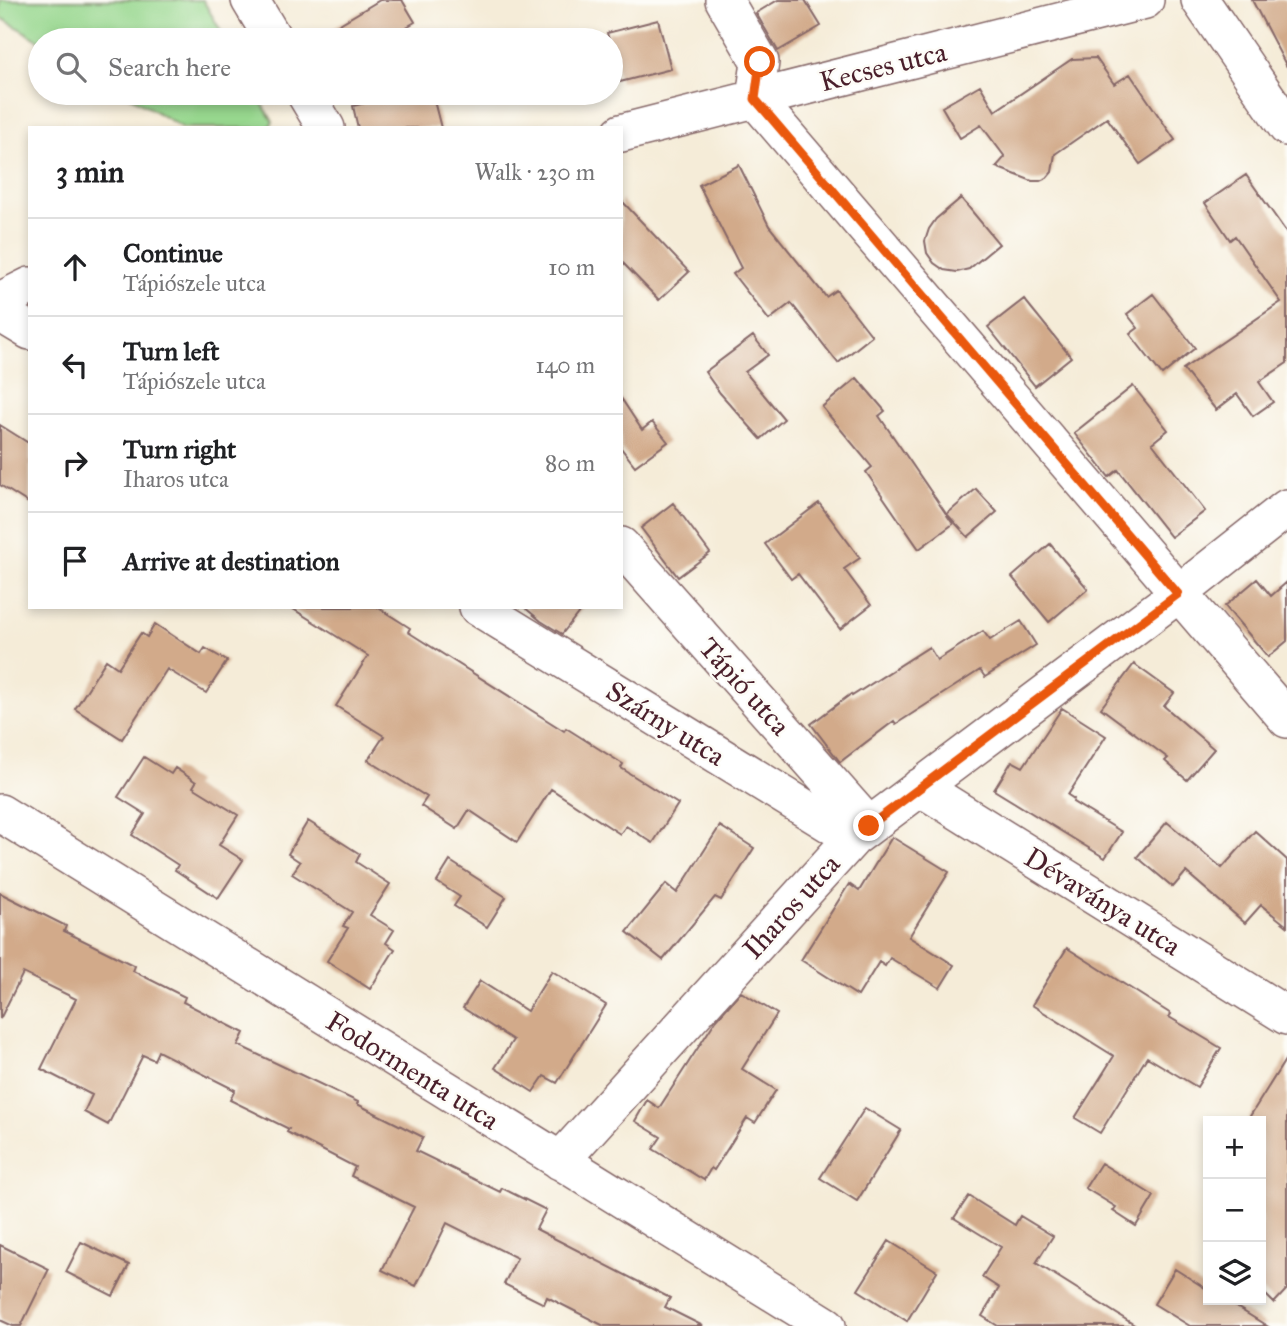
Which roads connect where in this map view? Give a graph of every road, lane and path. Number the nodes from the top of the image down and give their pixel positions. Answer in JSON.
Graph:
{"nodes":[{"id":1,"x":250,"y":0,"type":"edge"},
{"id":2,"x":724,"y":0,"type":"edge"},
{"id":3,"x":1145,"y":0,"type":"edge"},
{"id":4,"x":1200,"y":0,"type":"edge"},
{"id":5,"x":267,"y":28,"type":"edge"},
{"id":6,"x":755,"y":99,"type":"junction"},
{"id":7,"x":312,"y":105,"type":"edge"},
{"id":8,"x":325,"y":126,"type":"edge"},
{"id":9,"x":1287,"y":127,"type":"edge"},
{"id":10,"x":623,"y":132,"type":"edge"},
{"id":11,"x":28,"y":287,"type":"edge"},
{"id":12,"x":0,"y":301,"type":"edge"},
{"id":13,"x":0,"y":313,"type":"edge"},
{"id":14,"x":28,"y":330,"type":"edge"},
{"id":15,"x":1287,"y":508,"type":"edge"},
{"id":16,"x":623,"y":548,"type":"edge"},
{"id":17,"x":1178,"y":594,"type":"junction"},
{"id":18,"x":481,"y":609,"type":"edge"},
{"id":19,"x":1287,"y":719,"type":"edge"},
{"id":20,"x":920,"y":786,"type":"junction"},
{"id":21,"x":0,"y":813,"type":"edge"},
{"id":22,"x":861,"y":832,"type":"junction"},
{"id":23,"x":1287,"y":1016,"type":"edge"},
{"id":24,"x":560,"y":1161,"type":"junction"},
{"id":25,"x":827,"y":1326,"type":"edge"}],
"edges":[{"from":1,"to":5,"type":"street"},
{"from":2,"to":6,"type":"street"},
{"from":3,"to":6,"type":"street","name":"Kecses utca"},
{"from":4,"to":9,"type":"street"},
{"from":6,"to":10,"type":"street","name":"Kecses utca"},
{"from":6,"to":17,"type":"street"},
{"from":7,"to":8,"type":"street"},
{"from":11,"to":12,"type":"street"},
{"from":13,"to":14,"type":"street"},
{"from":15,"to":17,"type":"street","name":"Iharos utca"},
{"from":16,"to":22,"type":"street","name":"Tápió utca"},
{"from":17,"to":19,"type":"street"},
{"from":17,"to":20,"type":"street","name":"Iharos utca"},
{"from":18,"to":22,"type":"street","name":"Szárny utca"},
{"from":20,"to":22,"type":"street","name":"Iharos utca"},
{"from":20,"to":23,"type":"street","name":"Dévaványa utca"},
{"from":21,"to":24,"type":"street","name":"Fodormenta utca"},
{"from":22,"to":24,"type":"street","name":"Iharos utca"},
{"from":24,"to":25,"type":"street","name":"Fodormenta utca"}]}
